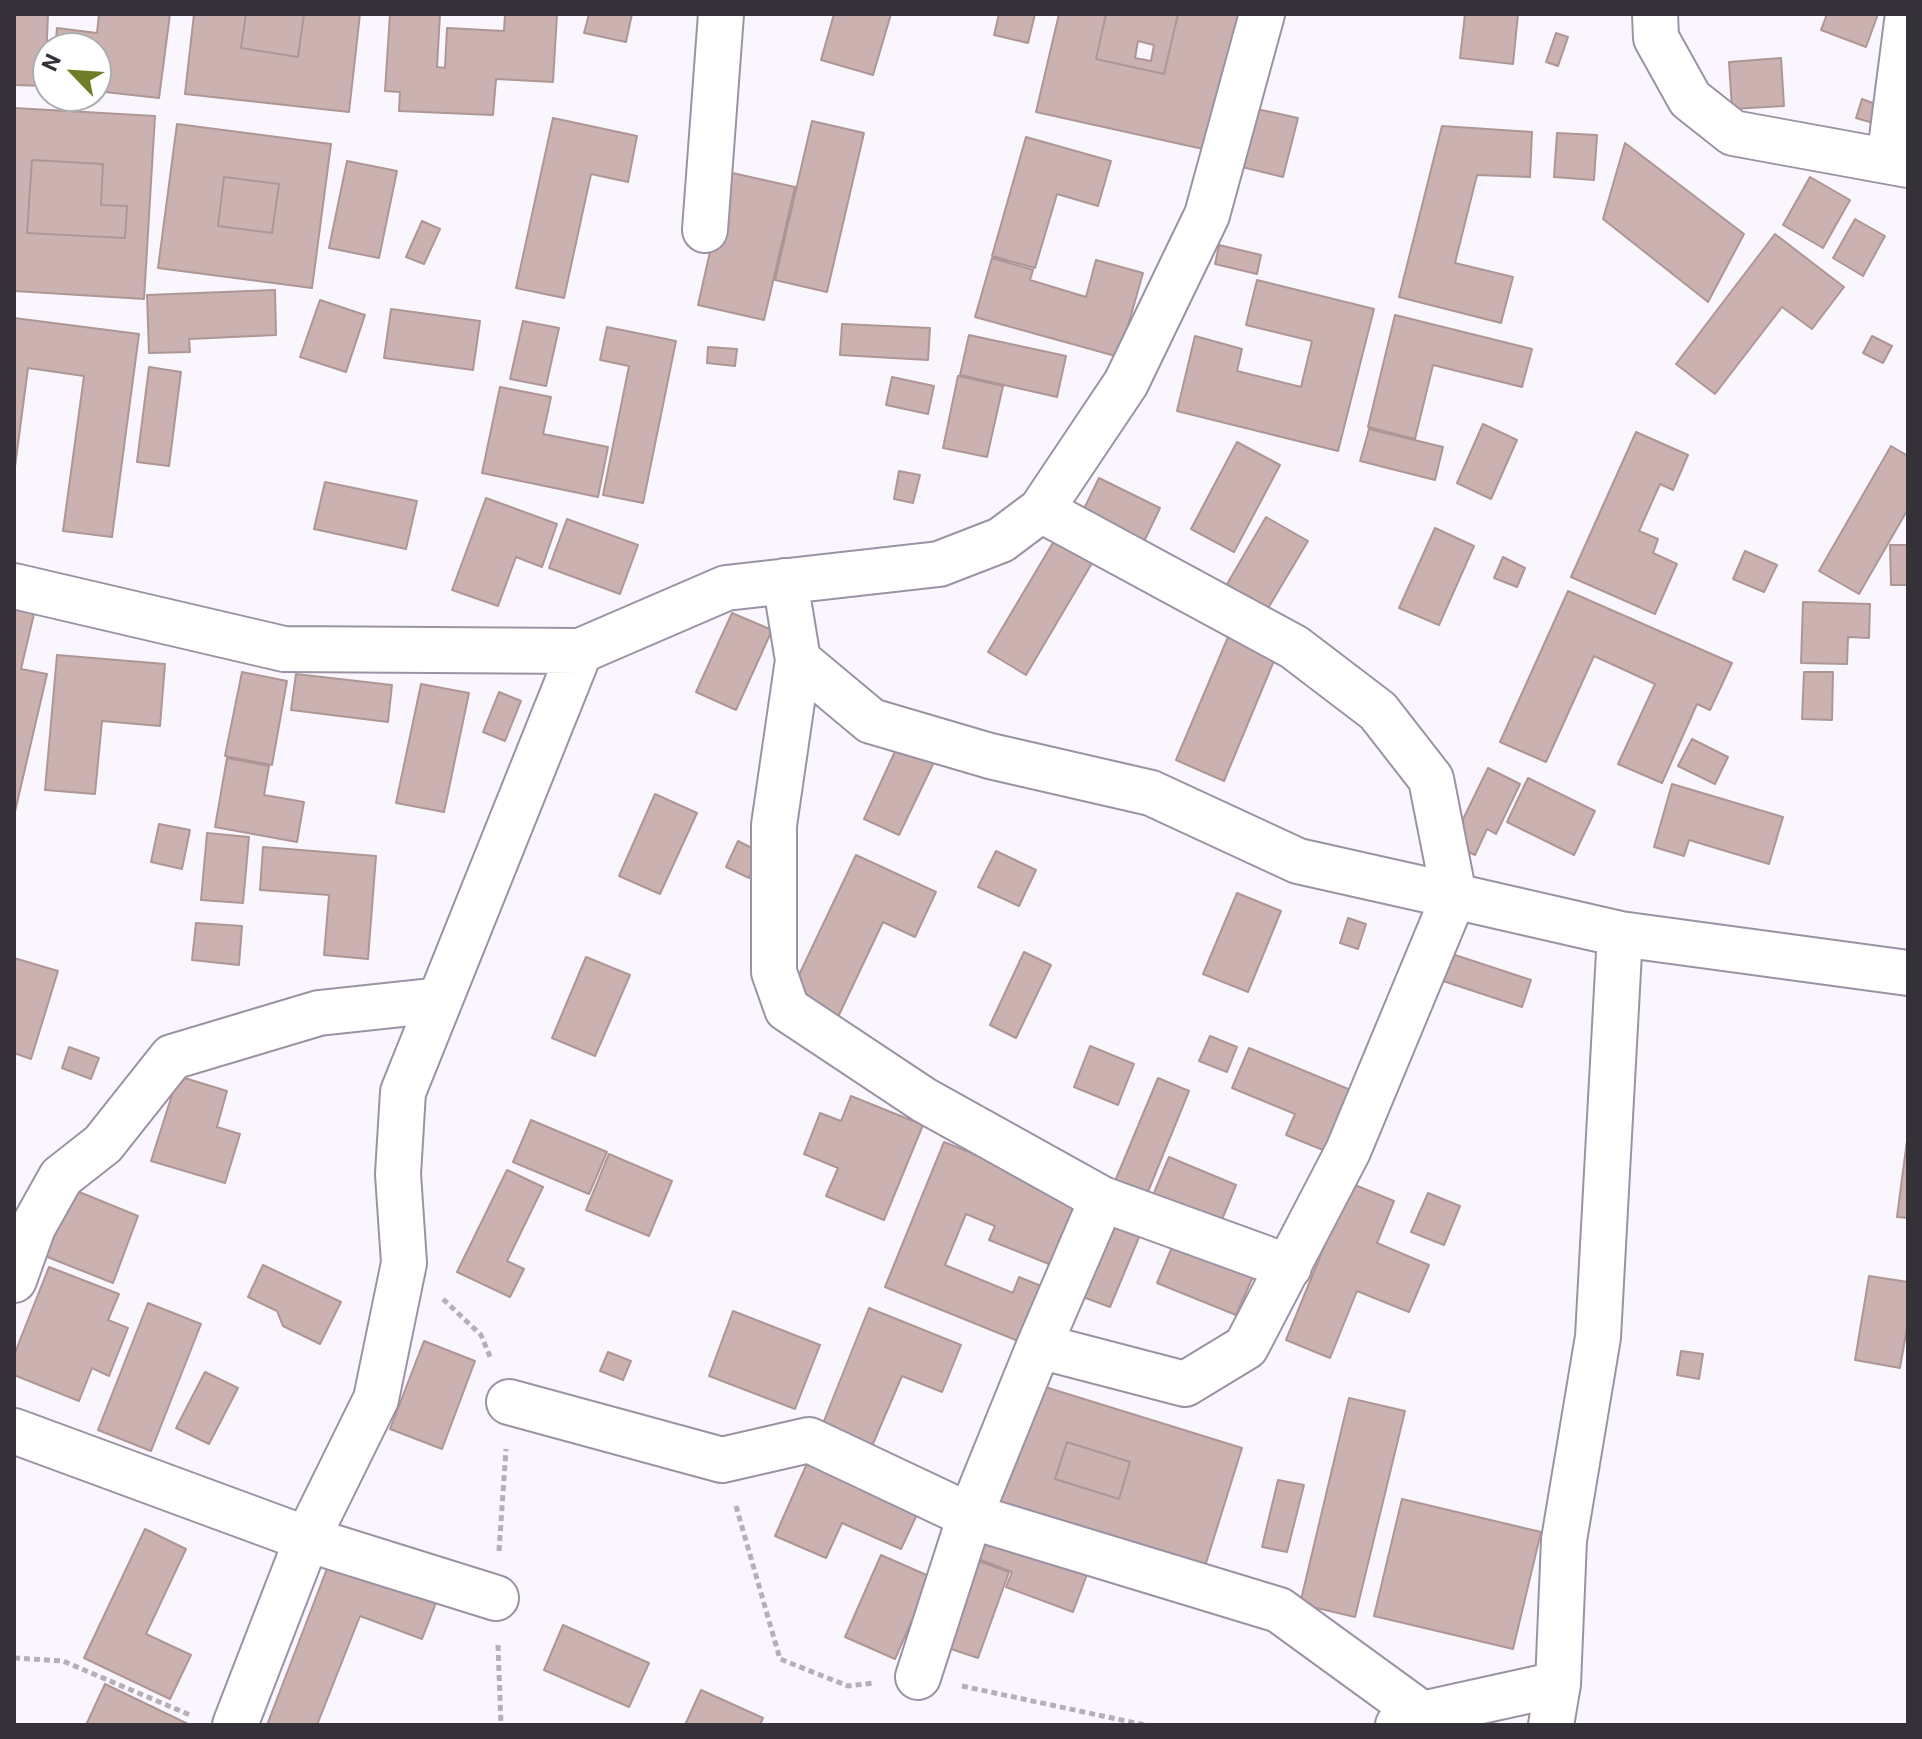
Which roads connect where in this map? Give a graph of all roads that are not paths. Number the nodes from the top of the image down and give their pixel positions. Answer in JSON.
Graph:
{"nodes":[{"id":1,"x":721,"y":14,"type":"edge"},
{"id":2,"x":1262,"y":14,"type":"edge"},
{"id":3,"x":1655,"y":14,"type":"edge"},
{"id":4,"x":1908,"y":14,"type":"edge"},
{"id":5,"x":1898,"y":163,"type":"edge"},
{"id":6,"x":705,"y":230,"type":"dead end"},
{"id":7,"x":1041,"y":510,"type":"junction"},
{"id":8,"x":785,"y":581,"type":"junction"},
{"id":9,"x":14,"y":586,"type":"edge"},
{"id":10,"x":580,"y":651,"type":"junction"},
{"id":11,"x":798,"y":660,"type":"junction"},
{"id":12,"x":1454,"y":896,"type":"junction"},
{"id":13,"x":1620,"y":934,"type":"junction"},
{"id":14,"x":1908,"y":973,"type":"edge"},
{"id":15,"x":440,"y":1000,"type":"junction"},
{"id":16,"x":1102,"y":1199,"type":"junction"},
{"id":17,"x":1289,"y":1267,"type":"junction"},
{"id":18,"x":14,"y":1280,"type":"edge"},
{"id":19,"x":1039,"y":1346,"type":"junction"},
{"id":20,"x":509,"y":1402,"type":"road end"},
{"id":21,"x":14,"y":1431,"type":"edge"},
{"id":22,"x":970,"y":1516,"type":"junction"},
{"id":23,"x":307,"y":1539,"type":"junction"},
{"id":24,"x":496,"y":1598,"type":"road end"},
{"id":25,"x":918,"y":1677,"type":"dead end"},
{"id":26,"x":1555,"y":1704,"type":"edge"},
{"id":27,"x":1410,"y":1720,"type":"edge"},
{"id":28,"x":217,"y":1722,"type":"edge"}],
"edges":[{"from":1,"to":6,"type":"street"},
{"from":2,"to":7,"type":"street"},
{"from":3,"to":5,"type":"street"},
{"from":4,"to":5,"type":"street"},
{"from":7,"to":8,"type":"street"},
{"from":7,"to":12,"type":"street"},
{"from":8,"to":10,"type":"street"},
{"from":8,"to":11,"type":"street"},
{"from":9,"to":10,"type":"street"},
{"from":10,"to":15,"type":"street"},
{"from":11,"to":12,"type":"street"},
{"from":11,"to":16,"type":"street"},
{"from":12,"to":13,"type":"street"},
{"from":12,"to":17,"type":"street"},
{"from":13,"to":14,"type":"street"},
{"from":13,"to":26,"type":"street"},
{"from":15,"to":18,"type":"street"},
{"from":15,"to":23,"type":"street"},
{"from":16,"to":17,"type":"street"},
{"from":16,"to":19,"type":"street"},
{"from":17,"to":19,"type":"street"},
{"from":19,"to":22,"type":"street"},
{"from":20,"to":22,"type":"street"},
{"from":21,"to":23,"type":"street"},
{"from":22,"to":25,"type":"street"},
{"from":22,"to":27,"type":"street"},
{"from":23,"to":24,"type":"street"},
{"from":23,"to":28,"type":"street"},
{"from":26,"to":27,"type":"street"}]}
